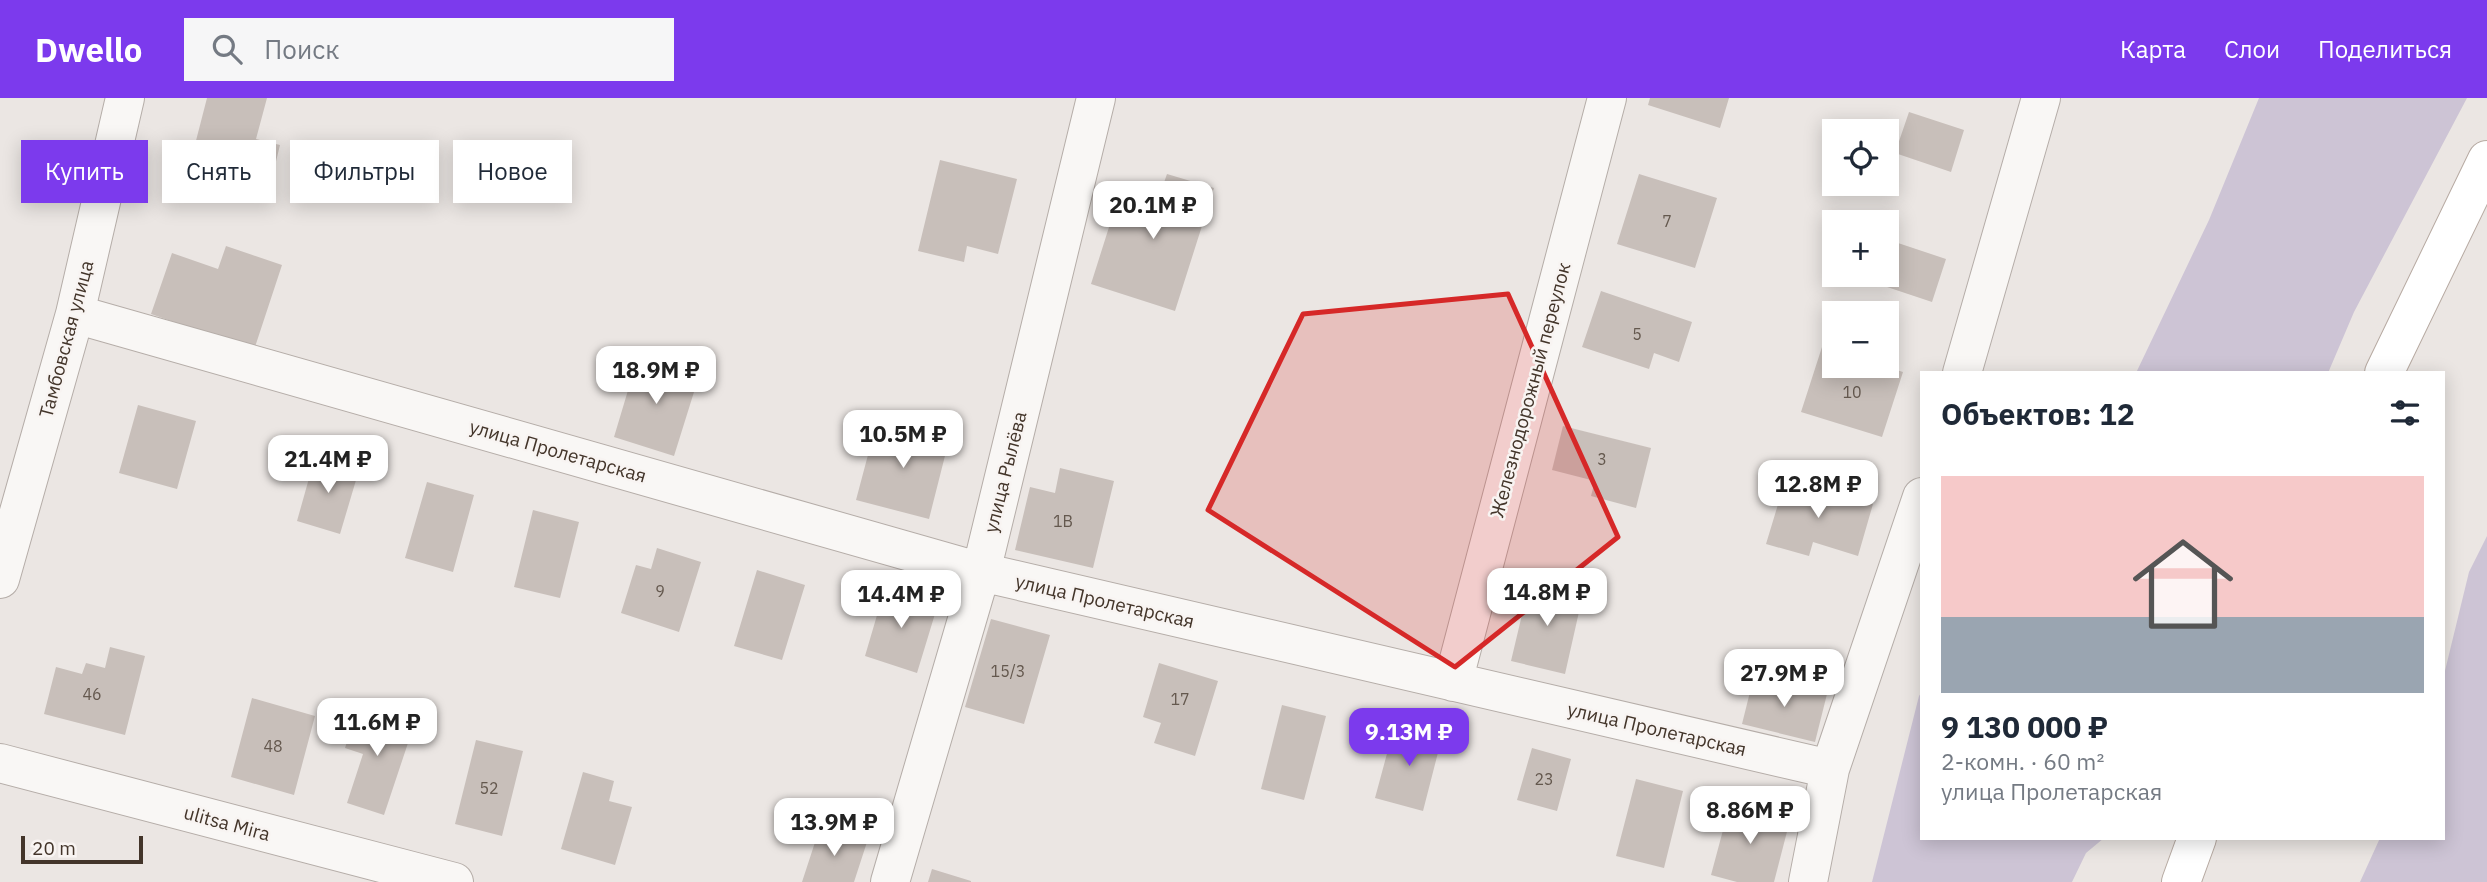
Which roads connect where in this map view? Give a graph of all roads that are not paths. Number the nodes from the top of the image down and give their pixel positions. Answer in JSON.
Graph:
{"nodes":[{"id":1,"x":125,"y":98,"type":"edge"},
{"id":2,"x":1096,"y":98,"type":"edge"},
{"id":3,"x":1606,"y":98,"type":"edge"},
{"id":4,"x":2041,"y":98,"type":"edge"},
{"id":5,"x":2487,"y":160,"type":"edge"},
{"id":6,"x":75,"y":314,"type":"junction"},
{"id":7,"x":1963,"y":371,"type":"edge"},
{"id":8,"x":2385,"y":371,"type":"edge"},
{"id":9,"x":1920,"y":503,"type":"edge"},
{"id":10,"x":981,"y":572,"type":"junction"},
{"id":11,"x":0,"y":579,"type":"edge"},
{"id":12,"x":1453,"y":682,"type":"junction"},
{"id":13,"x":0,"y":763,"type":"edge"},
{"id":14,"x":1830,"y":769,"type":"junction"},
{"id":15,"x":2196,"y":840,"type":"edge"},
{"id":16,"x":454,"y":882,"type":"edge"},
{"id":17,"x":890,"y":882,"type":"edge"},
{"id":18,"x":1808,"y":882,"type":"edge"},
{"id":19,"x":2181,"y":882,"type":"edge"}],
"edges":[{"from":1,"to":6,"type":"street","name":"Тамбовская улица"},
{"from":2,"to":10,"type":"street","name":"улица Рылёва"},
{"from":3,"to":12,"type":"street","name":"Железнодорожный переулок"},
{"from":4,"to":7,"type":"street"},
{"from":5,"to":8,"type":"main road"},
{"from":6,"to":10,"type":"street","name":"улица Пролетарская"},
{"from":6,"to":11,"type":"street","name":"Тамбовская улица"},
{"from":9,"to":14,"type":"street"},
{"from":10,"to":12,"type":"street","name":"улица Пролетарская"},
{"from":10,"to":17,"type":"street","name":"улица Рылёва"},
{"from":12,"to":14,"type":"street","name":"улица Пролетарская"},
{"from":13,"to":16,"type":"street","name":"ulitsa Mira"},
{"from":14,"to":18,"type":"street"},
{"from":15,"to":19,"type":"main road"}]}
